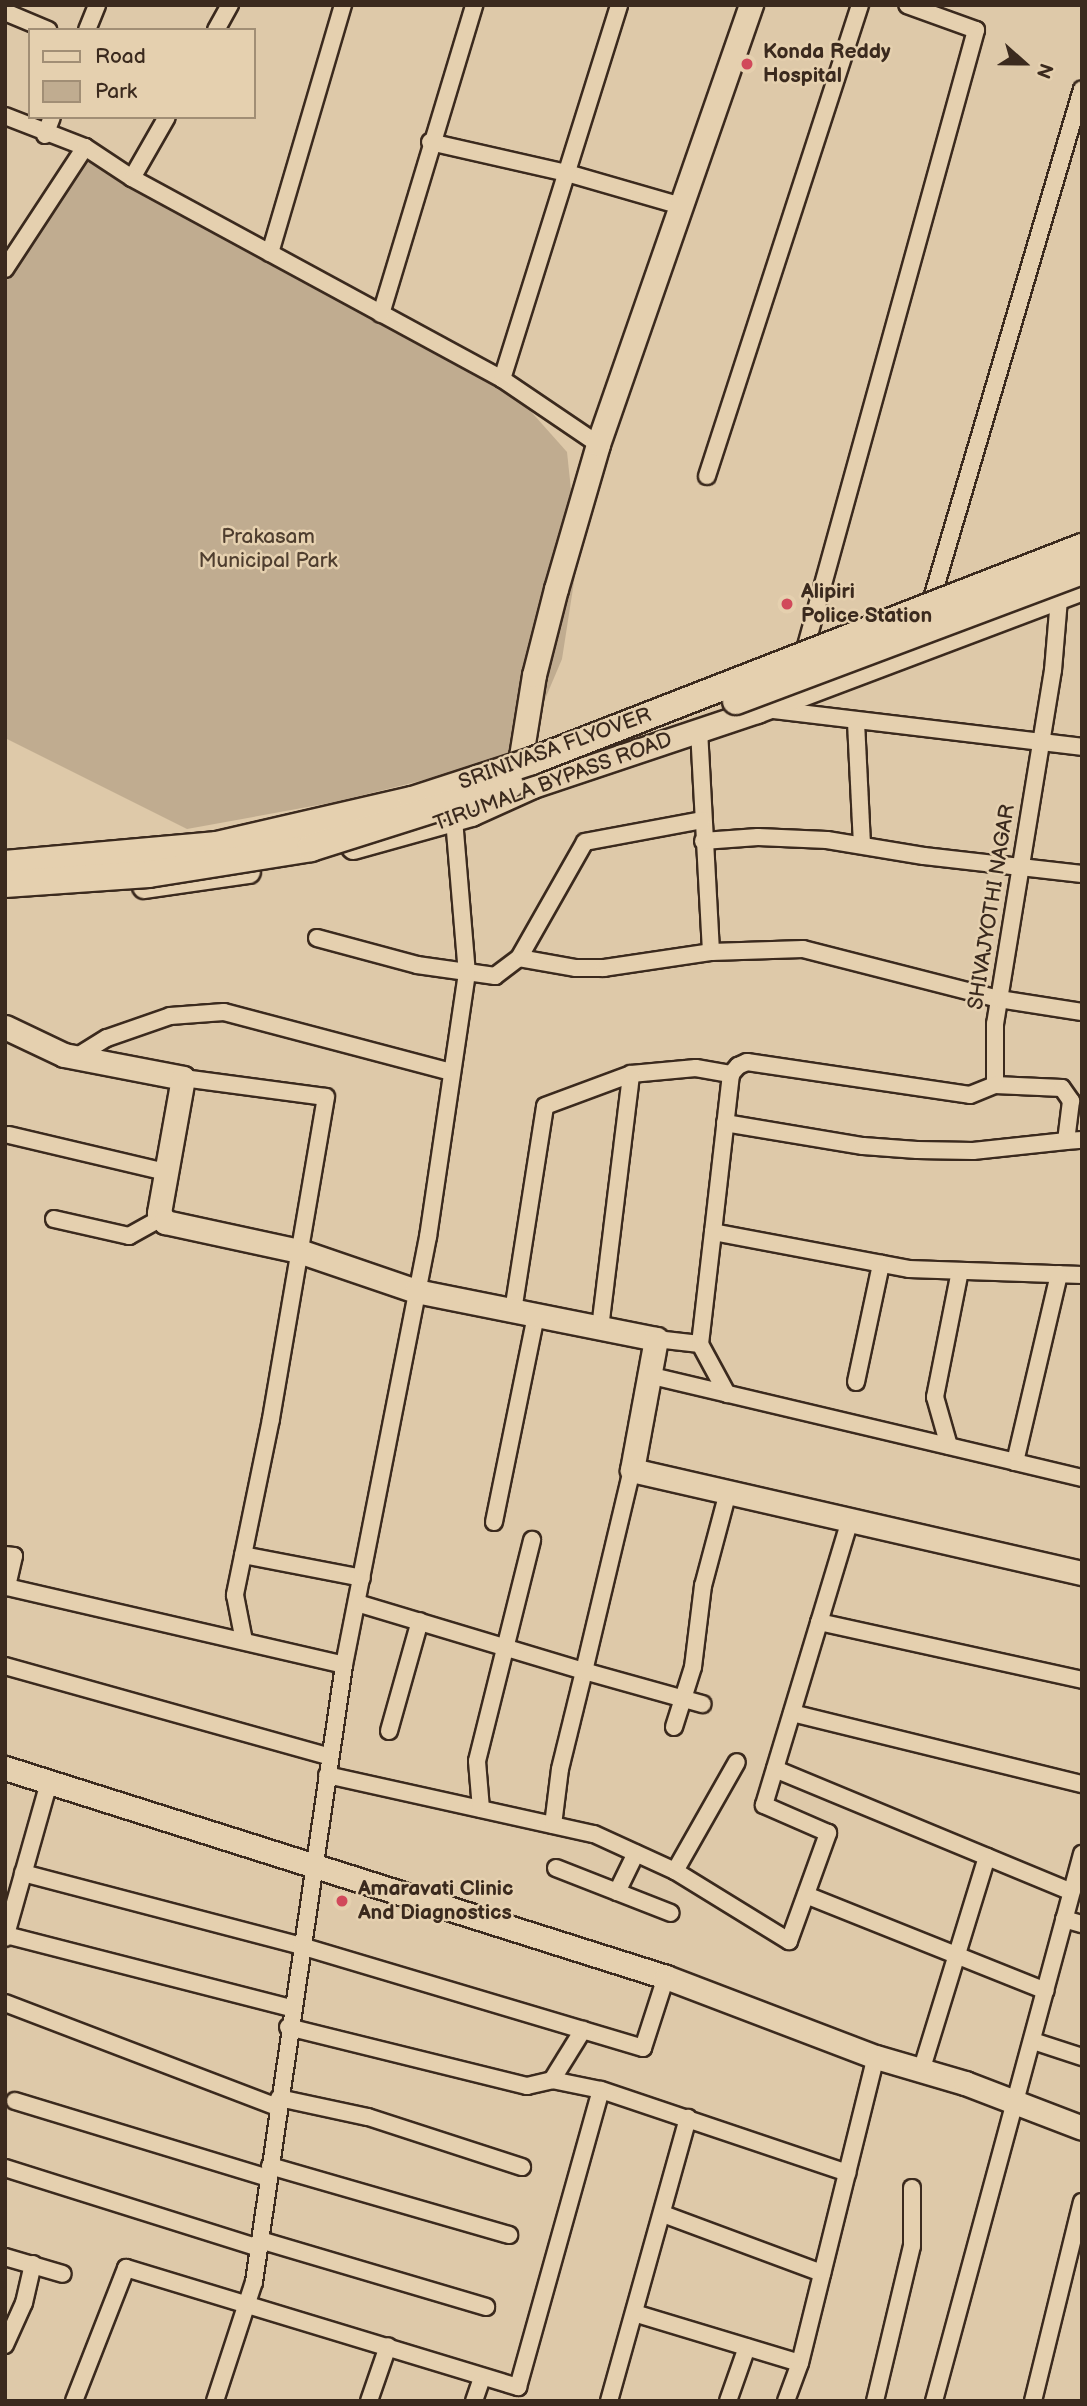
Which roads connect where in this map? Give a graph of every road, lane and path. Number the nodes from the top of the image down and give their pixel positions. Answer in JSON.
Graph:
{"nodes":[{"id":1,"x":97,"y":5,"type":"edge"},
{"id":2,"x":230,"y":5,"type":"edge"},
{"id":3,"x":343,"y":5,"type":"edge"},
{"id":4,"x":474,"y":5,"type":"edge"},
{"id":5,"x":620,"y":5,"type":"edge"},
{"id":6,"x":751,"y":5,"type":"edge"},
{"id":7,"x":860,"y":5,"type":"edge"},
{"id":8,"x":907,"y":5,"type":"edge"},
{"id":9,"x":5,"y":12,"type":"edge"},
{"id":10,"x":43,"y":28,"type":"edge"},
{"id":11,"x":88,"y":28,"type":"edge"},
{"id":12,"x":217,"y":28,"type":"edge"},
{"id":13,"x":1082,"y":89,"type":"edge"},
{"id":14,"x":5,"y":116,"type":"edge"},
{"id":15,"x":51,"y":119,"type":"edge"},
{"id":16,"x":166,"y":119,"type":"edge"},
{"id":17,"x":45,"y":135,"type":"junction"},
{"id":18,"x":430,"y":142,"type":"junction"},
{"id":19,"x":85,"y":146,"type":"junction"},
{"id":20,"x":567,"y":173,"type":"junction"},
{"id":21,"x":132,"y":178,"type":"junction"},
{"id":22,"x":681,"y":206,"type":"junction"},
{"id":23,"x":270,"y":253,"type":"junction"},
{"id":24,"x":5,"y":269,"type":"edge"},
{"id":25,"x":381,"y":314,"type":"junction"},
{"id":26,"x":502,"y":380,"type":"junction"},
{"id":27,"x":598,"y":444,"type":"junction"},
{"id":28,"x":707,"y":476,"type":"dead end"},
{"id":29,"x":1082,"y":538,"type":"edge"},
{"id":30,"x":1082,"y":547,"type":"edge"},
{"id":31,"x":1082,"y":570,"type":"edge"},
{"id":32,"x":1082,"y":588,"type":"edge"},
{"id":33,"x":933,"y":595,"type":"junction"},
{"id":34,"x":1059,"y":599,"type":"junction"},
{"id":35,"x":806,"y":646,"type":"junction"},
{"id":36,"x":757,"y":711,"type":"junction"},
{"id":37,"x":856,"y":722,"type":"junction"},
{"id":38,"x":699,"y":730,"type":"junction"},
{"id":39,"x":1038,"y":741,"type":"junction"},
{"id":40,"x":1082,"y":747,"type":"edge"},
{"id":41,"x":520,"y":755,"type":"junction"},
{"id":42,"x":533,"y":786,"type":"junction"},
{"id":43,"x":454,"y":819,"type":"junction"},
{"id":44,"x":702,"y":820,"type":"junction"},
{"id":45,"x":703,"y":841,"type":"junction"},
{"id":46,"x":862,"y":844,"type":"junction"},
{"id":47,"x":5,"y":854,"type":"edge"},
{"id":48,"x":5,"y":864,"type":"edge"},
{"id":49,"x":1022,"y":869,"type":"junction"},
{"id":50,"x":1082,"y":874,"type":"edge"},
{"id":51,"x":5,"y":884,"type":"edge"},
{"id":52,"x":5,"y":896,"type":"edge"},
{"id":53,"x":317,"y":938,"type":"dead end"},
{"id":54,"x":710,"y":952,"type":"junction"},
{"id":55,"x":519,"y":958,"type":"junction"},
{"id":56,"x":467,"y":974,"type":"junction"},
{"id":57,"x":999,"y":999,"type":"junction"},
{"id":58,"x":1082,"y":1012,"type":"edge"},
{"id":59,"x":5,"y":1027,"type":"edge"},
{"id":60,"x":76,"y":1057,"type":"junction"},
{"id":61,"x":452,"y":1072,"type":"junction"},
{"id":62,"x":631,"y":1074,"type":"junction"},
{"id":63,"x":731,"y":1074,"type":"junction"},
{"id":64,"x":183,"y":1077,"type":"junction"},
{"id":65,"x":995,"y":1085,"type":"junction"},
{"id":66,"x":725,"y":1122,"type":"junction"},
{"id":67,"x":9,"y":1135,"type":"dead end"},
{"id":68,"x":1074,"y":1141,"type":"edge"},
{"id":69,"x":166,"y":1172,"type":"junction"},
{"id":70,"x":161,"y":1218,"type":"junction"},
{"id":71,"x":54,"y":1219,"type":"dead end"},
{"id":72,"x":713,"y":1232,"type":"junction"},
{"id":73,"x":299,"y":1251,"type":"junction"},
{"id":74,"x":881,"y":1264,"type":"junction"},
{"id":75,"x":960,"y":1271,"type":"junction"},
{"id":76,"x":1059,"y":1274,"type":"junction"},
{"id":77,"x":1082,"y":1275,"type":"edge"},
{"id":78,"x":416,"y":1291,"type":"junction"},
{"id":79,"x":524,"y":1313,"type":"junction"},
{"id":80,"x":600,"y":1328,"type":"junction"},
{"id":81,"x":656,"y":1339,"type":"junction"},
{"id":82,"x":700,"y":1345,"type":"junction"},
{"id":83,"x":648,"y":1375,"type":"junction"},
{"id":84,"x":856,"y":1382,"type":"dead end"},
{"id":85,"x":727,"y":1394,"type":"junction"},
{"id":86,"x":949,"y":1446,"type":"junction"},
{"id":87,"x":1015,"y":1462,"type":"junction"},
{"id":88,"x":632,"y":1470,"type":"junction"},
{"id":89,"x":1082,"y":1478,"type":"edge"},
{"id":90,"x":728,"y":1492,"type":"junction"},
{"id":91,"x":850,"y":1520,"type":"junction"},
{"id":92,"x":494,"y":1522,"type":"dead end"},
{"id":93,"x":532,"y":1540,"type":"dead end"},
{"id":94,"x":5,"y":1555,"type":"edge"},
{"id":95,"x":243,"y":1555,"type":"junction"},
{"id":96,"x":1082,"y":1573,"type":"edge"},
{"id":97,"x":362,"y":1578,"type":"junction"},
{"id":98,"x":358,"y":1602,"type":"junction"},
{"id":99,"x":420,"y":1621,"type":"junction"},
{"id":100,"x":819,"y":1622,"type":"junction"},
{"id":101,"x":244,"y":1641,"type":"junction"},
{"id":102,"x":506,"y":1647,"type":"junction"},
{"id":103,"x":344,"y":1665,"type":"junction"},
{"id":104,"x":5,"y":1666,"type":"edge"},
{"id":105,"x":584,"y":1671,"type":"junction"},
{"id":106,"x":1082,"y":1680,"type":"edge"},
{"id":107,"x":682,"y":1699,"type":"junction"},
{"id":108,"x":702,"y":1704,"type":"dead end"},
{"id":109,"x":792,"y":1713,"type":"junction"},
{"id":110,"x":674,"y":1727,"type":"dead end"},
{"id":111,"x":389,"y":1731,"type":"dead end"},
{"id":112,"x":330,"y":1757,"type":"junction"},
{"id":113,"x":737,"y":1762,"type":"dead end"},
{"id":114,"x":5,"y":1768,"type":"edge"},
{"id":115,"x":775,"y":1769,"type":"junction"},
{"id":116,"x":327,"y":1775,"type":"junction"},
{"id":117,"x":49,"y":1782,"type":"junction"},
{"id":118,"x":1082,"y":1784,"type":"edge"},
{"id":119,"x":481,"y":1809,"type":"junction"},
{"id":120,"x":553,"y":1825,"type":"junction"},
{"id":121,"x":636,"y":1853,"type":"junction"},
{"id":122,"x":1082,"y":1854,"type":"edge"},
{"id":123,"x":987,"y":1857,"type":"junction"},
{"id":124,"x":313,"y":1867,"type":"junction"},
{"id":125,"x":556,"y":1868,"type":"dead end"},
{"id":126,"x":675,"y":1871,"type":"junction"},
{"id":127,"x":16,"y":1880,"type":"edge"},
{"id":128,"x":617,"y":1892,"type":"junction"},
{"id":129,"x":1072,"y":1892,"type":"junction"},
{"id":130,"x":806,"y":1895,"type":"junction"},
{"id":131,"x":671,"y":1913,"type":"dead end"},
{"id":132,"x":1065,"y":1919,"type":"junction"},
{"id":133,"x":1082,"y":1924,"type":"edge"},
{"id":134,"x":6,"y":1937,"type":"edge"},
{"id":135,"x":301,"y":1947,"type":"junction"},
{"id":136,"x":956,"y":1955,"type":"junction"},
{"id":137,"x":666,"y":1978,"type":"junction"},
{"id":138,"x":1046,"y":1992,"type":"junction"},
{"id":139,"x":5,"y":2003,"type":"edge"},
{"id":140,"x":291,"y":2008,"type":"junction"},
{"id":141,"x":288,"y":2027,"type":"junction"},
{"id":142,"x":583,"y":2030,"type":"junction"},
{"id":143,"x":1033,"y":2041,"type":"junction"},
{"id":144,"x":876,"y":2057,"type":"junction"},
{"id":145,"x":1082,"y":2057,"type":"edge"},
{"id":146,"x":922,"y":2068,"type":"junction"},
{"id":147,"x":552,"y":2080,"type":"junction"},
{"id":148,"x":601,"y":2090,"type":"junction"},
{"id":149,"x":15,"y":2101,"type":"dead end"},
{"id":150,"x":1017,"y":2102,"type":"junction"},
{"id":151,"x":278,"y":2103,"type":"junction"},
{"id":152,"x":688,"y":2118,"type":"junction"},
{"id":153,"x":1082,"y":2128,"type":"edge"},
{"id":154,"x":5,"y":2168,"type":"edge"},
{"id":155,"x":522,"y":2168,"type":"dead end"},
{"id":156,"x":269,"y":2172,"type":"junction"},
{"id":157,"x":847,"y":2173,"type":"junction"},
{"id":158,"x":912,"y":2188,"type":"dead end"},
{"id":159,"x":1082,"y":2202,"type":"edge"},
{"id":160,"x":663,"y":2214,"type":"junction"},
{"id":161,"x":509,"y":2235,"type":"dead end"},
{"id":162,"x":259,"y":2244,"type":"junction"},
{"id":163,"x":5,"y":2257,"type":"edge"},
{"id":164,"x":33,"y":2264,"type":"junction"},
{"id":165,"x":822,"y":2273,"type":"junction"},
{"id":166,"x":63,"y":2274,"type":"dead end"},
{"id":167,"x":248,"y":2301,"type":"junction"},
{"id":168,"x":486,"y":2307,"type":"dead end"},
{"id":169,"x":634,"y":2313,"type":"junction"},
{"id":170,"x":5,"y":2345,"type":"edge"},
{"id":171,"x":388,"y":2346,"type":"junction"},
{"id":172,"x":747,"y":2347,"type":"junction"},
{"id":173,"x":800,"y":2363,"type":"junction"},
{"id":174,"x":482,"y":2378,"type":"junction"},
{"id":175,"x":74,"y":2401,"type":"edge"},
{"id":176,"x":215,"y":2401,"type":"edge"},
{"id":177,"x":369,"y":2401,"type":"edge"},
{"id":178,"x":474,"y":2401,"type":"edge"},
{"id":179,"x":610,"y":2401,"type":"edge"},
{"id":180,"x":728,"y":2401,"type":"edge"},
{"id":181,"x":786,"y":2401,"type":"edge"},
{"id":182,"x":875,"y":2401,"type":"edge"},
{"id":183,"x":934,"y":2401,"type":"edge"},
{"id":184,"x":1032,"y":2401,"type":"edge"}],
"edges":[{"from":1,"to":11,"type":"street"},
{"from":2,"to":12,"type":"street"},
{"from":3,"to":23,"type":"street"},
{"from":4,"to":18,"type":"street"},
{"from":5,"to":20,"type":"street"},
{"from":6,"to":22,"type":"street"},
{"from":7,"to":28,"type":"street"},
{"from":8,"to":35,"type":"street"},
{"from":9,"to":10,"type":"street"},
{"from":13,"to":33,"type":"street"},
{"from":14,"to":17,"type":"street"},
{"from":15,"to":17,"type":"street"},
{"from":16,"to":21,"type":"street"},
{"from":17,"to":19,"type":"street"},
{"from":18,"to":20,"type":"street"},
{"from":18,"to":25,"type":"street"},
{"from":19,"to":21,"type":"street"},
{"from":19,"to":24,"type":"street"},
{"from":20,"to":22,"type":"street"},
{"from":20,"to":26,"type":"street"},
{"from":21,"to":23,"type":"street"},
{"from":22,"to":27,"type":"street"},
{"from":23,"to":25,"type":"street"},
{"from":25,"to":26,"type":"street"},
{"from":26,"to":27,"type":"street"},
{"from":27,"to":41,"type":"street"},
{"from":29,"to":33,"type":"street","name":"TIRUMALA BYPASS ROAD"},
{"from":30,"to":48,"type":"main road","name":"SRINIVASA FLYOVER","bridge":true},
{"from":31,"to":51,"type":"main road","name":"SRINIVASA FLYOVER","bridge":true},
{"from":32,"to":34,"type":"street","name":"TIRUMALA BYPASS ROAD"},
{"from":33,"to":35,"type":"street","name":"TIRUMALA BYPASS ROAD"},
{"from":34,"to":36,"type":"street","name":"TIRUMALA BYPASS ROAD"},
{"from":34,"to":39,"type":"street","name":"SHIVAJYOTHI NAGAR"},
{"from":35,"to":41,"type":"street","name":"TIRUMALA BYPASS ROAD"},
{"from":36,"to":37,"type":"street"},
{"from":36,"to":38,"type":"street","name":"TIRUMALA BYPASS ROAD"},
{"from":37,"to":39,"type":"street"},
{"from":37,"to":46,"type":"street"},
{"from":38,"to":42,"type":"street","name":"TIRUMALA BYPASS ROAD"},
{"from":38,"to":44,"type":"street"},
{"from":39,"to":40,"type":"street"},
{"from":39,"to":49,"type":"street","name":"SHIVAJYOTHI NAGAR"},
{"from":41,"to":42,"type":"street"},
{"from":41,"to":47,"type":"street","name":"TIRUMALA BYPASS ROAD"},
{"from":42,"to":43,"type":"street","name":"TIRUMALA BYPASS ROAD"},
{"from":43,"to":52,"type":"street","name":"TIRUMALA BYPASS ROAD"},
{"from":43,"to":56,"type":"street"},
{"from":44,"to":45,"type":"street"},
{"from":44,"to":55,"type":"street"},
{"from":45,"to":46,"type":"street"},
{"from":45,"to":54,"type":"street"},
{"from":46,"to":49,"type":"street"},
{"from":49,"to":50,"type":"street"},
{"from":49,"to":57,"type":"street","name":"SHIVAJYOTHI NAGAR"},
{"from":53,"to":56,"type":"street"},
{"from":54,"to":55,"type":"street"},
{"from":54,"to":57,"type":"street"},
{"from":55,"to":56,"type":"street"},
{"from":56,"to":61,"type":"street"},
{"from":57,"to":58,"type":"street"},
{"from":57,"to":65,"type":"street","name":"SHIVAJYOTHI NAGAR"},
{"from":59,"to":60,"type":"street"},
{"from":60,"to":61,"type":"street"},
{"from":60,"to":64,"type":"street"},
{"from":61,"to":78,"type":"street"},
{"from":62,"to":63,"type":"street"},
{"from":62,"to":79,"type":"street"},
{"from":62,"to":80,"type":"street"},
{"from":63,"to":65,"type":"street"},
{"from":63,"to":66,"type":"street"},
{"from":64,"to":69,"type":"street"},
{"from":64,"to":73,"type":"street"},
{"from":65,"to":68,"type":"street"},
{"from":66,"to":68,"type":"street"},
{"from":66,"to":72,"type":"street"},
{"from":67,"to":69,"type":"street"},
{"from":69,"to":70,"type":"street"},
{"from":70,"to":71,"type":"street"},
{"from":70,"to":73,"type":"street"},
{"from":72,"to":74,"type":"street"},
{"from":72,"to":82,"type":"street"},
{"from":73,"to":78,"type":"street"},
{"from":73,"to":95,"type":"street"},
{"from":74,"to":75,"type":"street"},
{"from":74,"to":84,"type":"street"},
{"from":75,"to":76,"type":"street"},
{"from":75,"to":86,"type":"street"},
{"from":76,"to":77,"type":"street"},
{"from":76,"to":87,"type":"street"},
{"from":78,"to":79,"type":"street"},
{"from":78,"to":97,"type":"street"},
{"from":79,"to":80,"type":"street"},
{"from":79,"to":92,"type":"street"},
{"from":80,"to":81,"type":"street"},
{"from":81,"to":82,"type":"street"},
{"from":81,"to":83,"type":"street"},
{"from":82,"to":85,"type":"street"},
{"from":83,"to":85,"type":"street"},
{"from":83,"to":88,"type":"street"},
{"from":85,"to":86,"type":"street"},
{"from":86,"to":87,"type":"street"},
{"from":87,"to":89,"type":"street"},
{"from":88,"to":90,"type":"street"},
{"from":88,"to":105,"type":"street"},
{"from":90,"to":91,"type":"street"},
{"from":90,"to":107,"type":"street"},
{"from":91,"to":96,"type":"street"},
{"from":91,"to":100,"type":"street"},
{"from":93,"to":102,"type":"street"},
{"from":94,"to":101,"type":"street"},
{"from":95,"to":97,"type":"street"},
{"from":95,"to":101,"type":"street"},
{"from":97,"to":98,"type":"street"},
{"from":98,"to":99,"type":"street"},
{"from":98,"to":103,"type":"street"},
{"from":99,"to":102,"type":"street"},
{"from":99,"to":111,"type":"street"},
{"from":100,"to":106,"type":"street"},
{"from":100,"to":109,"type":"street"},
{"from":101,"to":103,"type":"street"},
{"from":102,"to":105,"type":"street"},
{"from":102,"to":119,"type":"street"},
{"from":103,"to":112,"type":"street"},
{"from":104,"to":112,"type":"street"},
{"from":105,"to":107,"type":"street"},
{"from":105,"to":120,"type":"street"},
{"from":107,"to":108,"type":"street"},
{"from":107,"to":110,"type":"street"},
{"from":109,"to":115,"type":"street"},
{"from":109,"to":118,"type":"street"},
{"from":112,"to":116,"type":"street"},
{"from":113,"to":126,"type":"street"},
{"from":114,"to":117,"type":"street"},
{"from":115,"to":123,"type":"street"},
{"from":115,"to":130,"type":"street"},
{"from":116,"to":119,"type":"street"},
{"from":116,"to":124,"type":"street"},
{"from":117,"to":124,"type":"street"},
{"from":117,"to":127,"type":"street"},
{"from":119,"to":120,"type":"street"},
{"from":120,"to":121,"type":"street"},
{"from":121,"to":126,"type":"street"},
{"from":121,"to":128,"type":"street"},
{"from":122,"to":129,"type":"street"},
{"from":123,"to":129,"type":"street"},
{"from":123,"to":136,"type":"street"},
{"from":124,"to":135,"type":"street"},
{"from":124,"to":137,"type":"street"},
{"from":125,"to":128,"type":"street"},
{"from":126,"to":130,"type":"street"},
{"from":127,"to":134,"type":"street"},
{"from":127,"to":135,"type":"street"},
{"from":128,"to":131,"type":"street"},
{"from":129,"to":132,"type":"street"},
{"from":130,"to":136,"type":"street"},
{"from":132,"to":133,"type":"street"},
{"from":132,"to":138,"type":"street"},
{"from":134,"to":140,"type":"street"},
{"from":135,"to":140,"type":"street"},
{"from":135,"to":142,"type":"street"},
{"from":136,"to":138,"type":"street"},
{"from":136,"to":146,"type":"street"},
{"from":137,"to":142,"type":"street"},
{"from":137,"to":144,"type":"street"},
{"from":138,"to":143,"type":"street"},
{"from":139,"to":151,"type":"street"},
{"from":140,"to":141,"type":"street"},
{"from":141,"to":147,"type":"street"},
{"from":141,"to":151,"type":"street"},
{"from":142,"to":147,"type":"street"},
{"from":143,"to":145,"type":"street"},
{"from":143,"to":150,"type":"street"},
{"from":144,"to":146,"type":"street"},
{"from":144,"to":157,"type":"street"},
{"from":146,"to":150,"type":"street"},
{"from":147,"to":148,"type":"street"},
{"from":148,"to":152,"type":"street"},
{"from":148,"to":174,"type":"street"},
{"from":149,"to":156,"type":"street"},
{"from":150,"to":153,"type":"street"},
{"from":150,"to":183,"type":"street"},
{"from":151,"to":155,"type":"street"},
{"from":151,"to":156,"type":"street"},
{"from":152,"to":157,"type":"street"},
{"from":152,"to":160,"type":"street"},
{"from":154,"to":162,"type":"street"},
{"from":156,"to":161,"type":"street"},
{"from":156,"to":162,"type":"street"},
{"from":157,"to":165,"type":"street"},
{"from":158,"to":182,"type":"street"},
{"from":159,"to":184,"type":"street"},
{"from":160,"to":165,"type":"street"},
{"from":160,"to":169,"type":"street"},
{"from":162,"to":167,"type":"street"},
{"from":162,"to":168,"type":"street"},
{"from":163,"to":164,"type":"street"},
{"from":164,"to":166,"type":"street"},
{"from":164,"to":170,"type":"street"},
{"from":165,"to":173,"type":"street"},
{"from":167,"to":171,"type":"street"},
{"from":167,"to":175,"type":"street"},
{"from":167,"to":176,"type":"street"},
{"from":169,"to":172,"type":"street"},
{"from":169,"to":179,"type":"street"},
{"from":171,"to":174,"type":"street"},
{"from":171,"to":177,"type":"street"},
{"from":172,"to":173,"type":"street"},
{"from":172,"to":180,"type":"street"},
{"from":173,"to":181,"type":"street"},
{"from":174,"to":178,"type":"street"}]}
